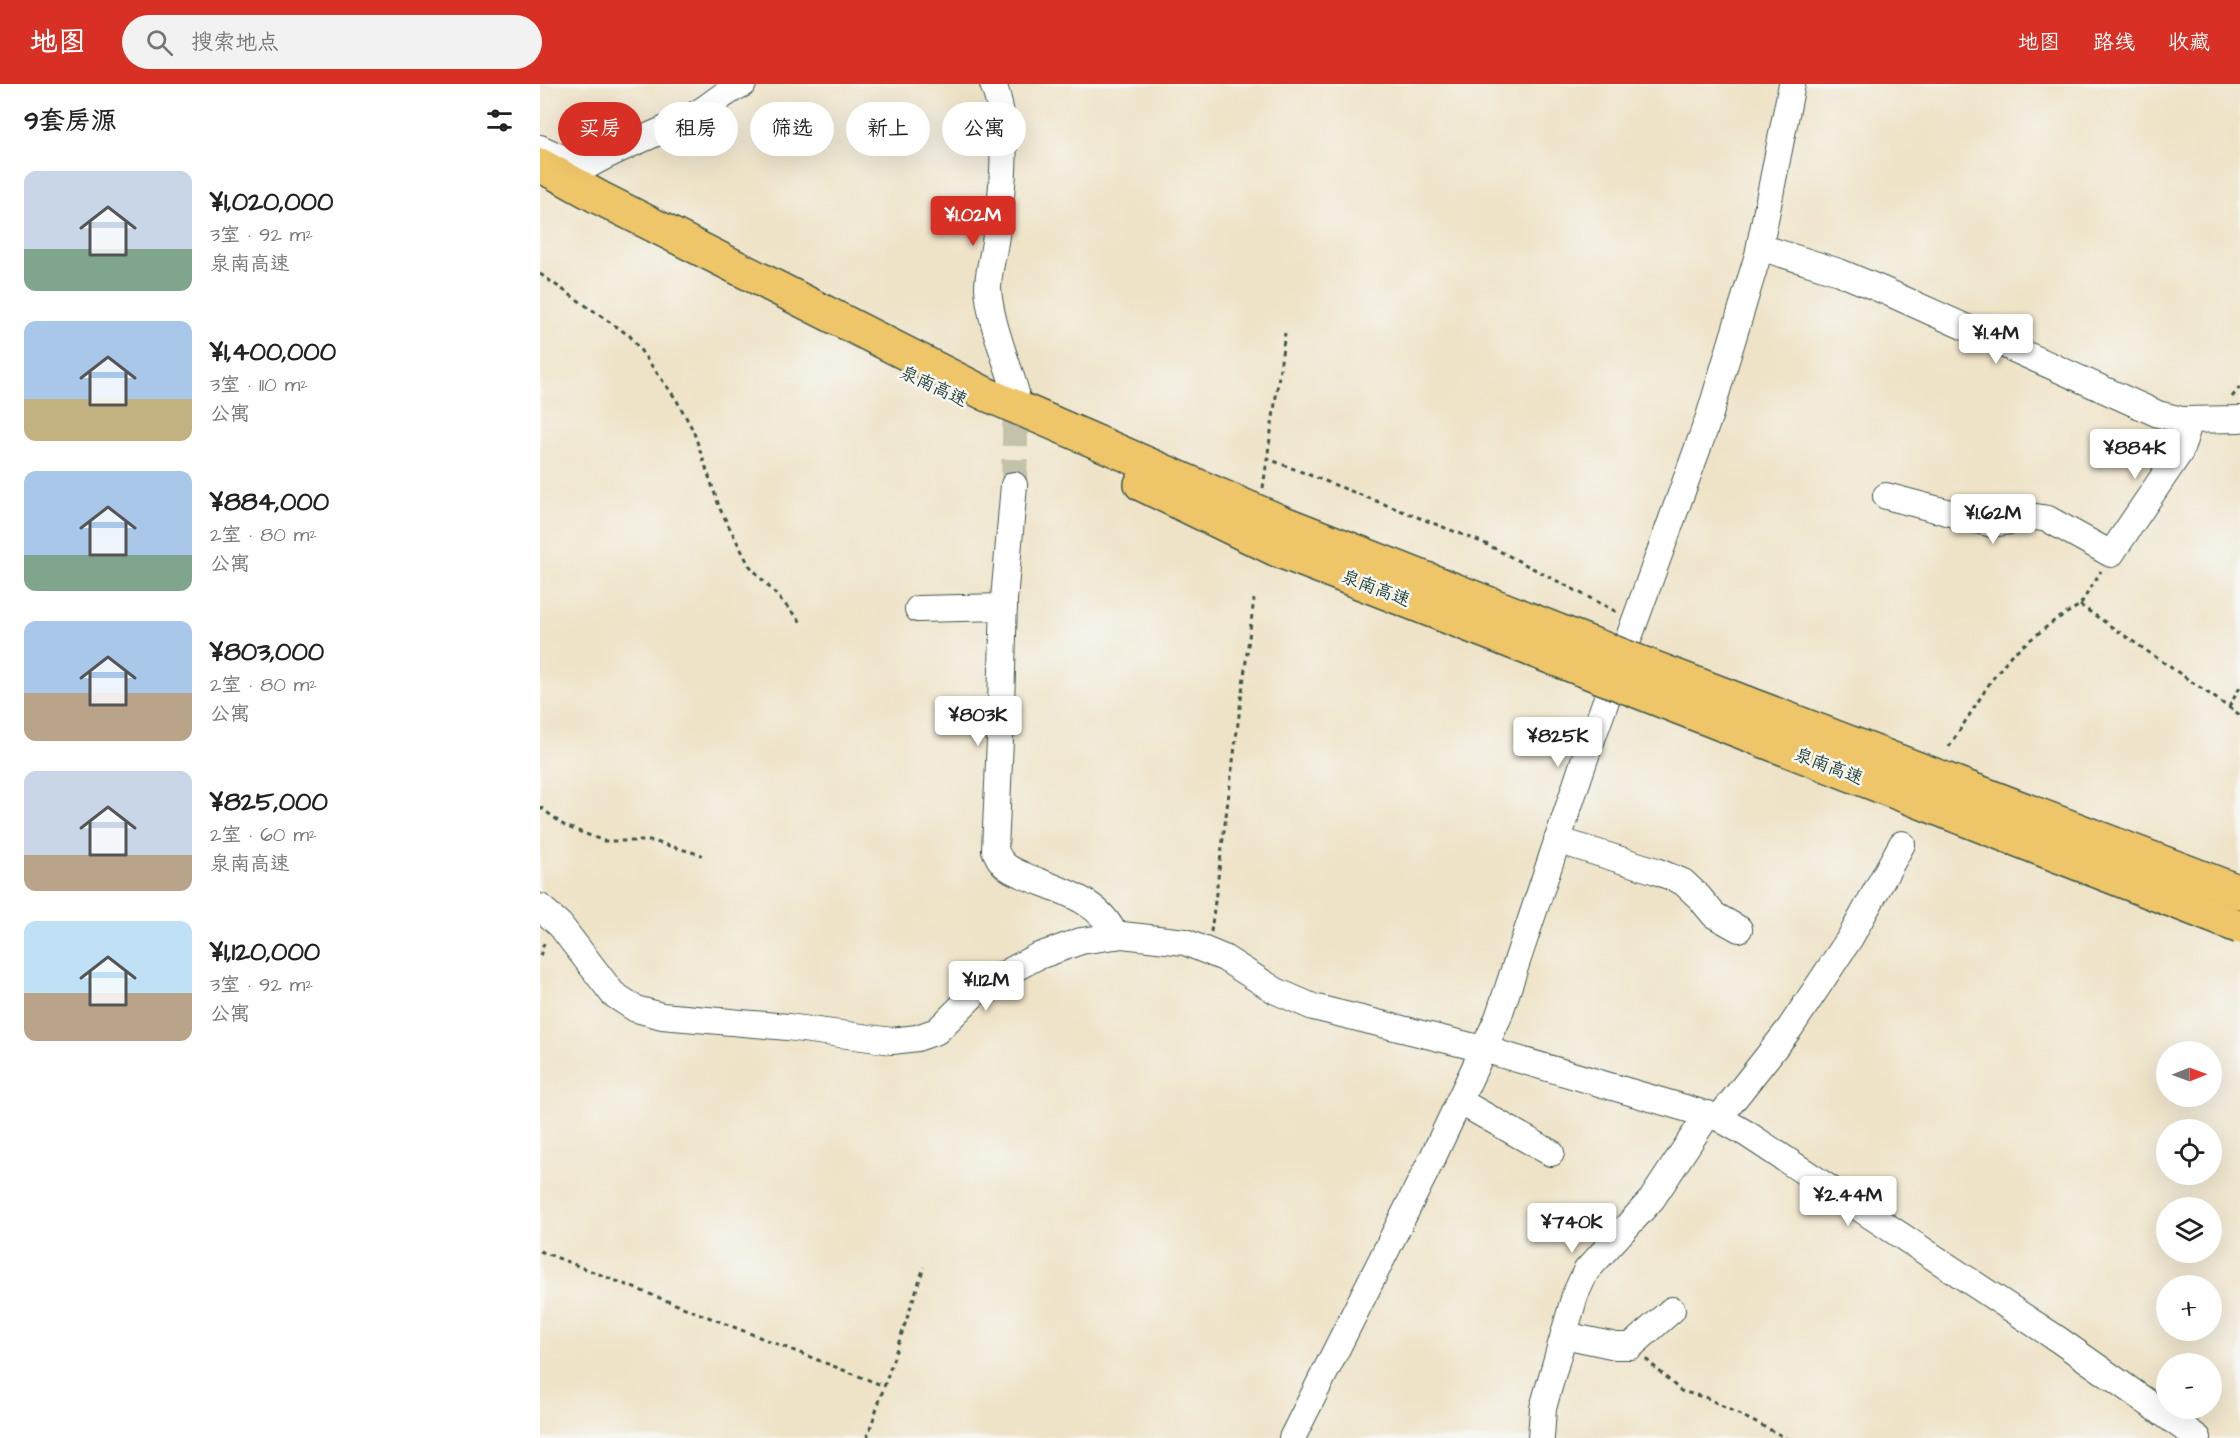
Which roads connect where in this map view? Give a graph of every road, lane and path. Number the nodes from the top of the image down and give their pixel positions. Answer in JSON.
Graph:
{"nodes":[{"id":1,"x":742,"y":84,"type":"edge"},
{"id":2,"x":993,"y":84,"type":"edge"},
{"id":3,"x":1792,"y":84,"type":"edge"},
{"id":4,"x":540,"y":148,"type":"edge"},
{"id":5,"x":540,"y":165,"type":"edge"},
{"id":6,"x":540,"y":187,"type":"edge"},
{"id":7,"x":1760,"y":247,"type":"junction"},
{"id":8,"x":540,"y":274,"type":"edge"},
{"id":9,"x":1285,"y":333,"type":"dead end"},
{"id":10,"x":1016,"y":393,"type":"tunnel mouth"},
{"id":11,"x":2240,"y":419,"type":"edge"},
{"id":12,"x":2190,"y":420,"type":"junction"},
{"id":13,"x":1266,"y":458,"type":"junction"},
{"id":14,"x":1014,"y":485,"type":"tunnel mouth"},
{"id":15,"x":1263,"y":489,"type":"dead end"},
{"id":16,"x":1886,"y":496,"type":"dead end"},
{"id":17,"x":2111,"y":554,"type":"junction"},
{"id":18,"x":1254,"y":599,"type":"dead end"},
{"id":19,"x":2080,"y":605,"type":"junction"},
{"id":20,"x":1004,"y":607,"type":"junction"},
{"id":21,"x":918,"y":609,"type":"dead end"},
{"id":22,"x":801,"y":622,"type":"dead end"},
{"id":23,"x":1634,"y":622,"type":"junction"},
{"id":24,"x":1588,"y":657,"type":"junction"},
{"id":25,"x":2240,"y":687,"type":"edge"},
{"id":26,"x":2229,"y":707,"type":"junction"},
{"id":27,"x":2240,"y":715,"type":"edge"},
{"id":28,"x":1949,"y":747,"type":"dead end"},
{"id":29,"x":540,"y":807,"type":"edge"},
{"id":30,"x":1557,"y":840,"type":"junction"},
{"id":31,"x":1902,"y":844,"type":"dead end"},
{"id":32,"x":702,"y":855,"type":"dead end"},
{"id":33,"x":2240,"y":892,"type":"edge"},
{"id":34,"x":540,"y":907,"type":"edge"},
{"id":35,"x":2240,"y":927,"type":"edge"},
{"id":36,"x":1739,"y":929,"type":"dead end"},
{"id":37,"x":1115,"y":936,"type":"junction"},
{"id":38,"x":1209,"y":951,"type":"junction"},
{"id":39,"x":1483,"y":1049,"type":"junction"},
{"id":40,"x":1459,"y":1101,"type":"junction"},
{"id":41,"x":1713,"y":1116,"type":"junction"},
{"id":42,"x":1551,"y":1153,"type":"dead end"},
{"id":43,"x":540,"y":1251,"type":"edge"},
{"id":44,"x":924,"y":1267,"type":"dead end"},
{"id":45,"x":1672,"y":1310,"type":"dead end"},
{"id":46,"x":1564,"y":1335,"type":"junction"},
{"id":47,"x":1631,"y":1346,"type":"junction"},
{"id":48,"x":884,"y":1386,"type":"junction"},
{"id":49,"x":867,"y":1438,"type":"edge"},
{"id":50,"x":1292,"y":1438,"type":"edge"},
{"id":51,"x":1541,"y":1438,"type":"edge"},
{"id":52,"x":1786,"y":1438,"type":"edge"},
{"id":53,"x":2198,"y":1438,"type":"edge"}],
"edges":[{"from":1,"to":4,"type":"street"},
{"from":2,"to":10,"type":"street"},
{"from":3,"to":7,"type":"street"},
{"from":5,"to":24,"type":"highway","name":"泉南高速"},
{"from":6,"to":24,"type":"highway","name":"泉南高速"},
{"from":7,"to":12,"type":"street"},
{"from":7,"to":23,"type":"street"},
{"from":8,"to":22,"type":"path"},
{"from":9,"to":13,"type":"path"},
{"from":11,"to":12,"type":"street"},
{"from":12,"to":17,"type":"street"},
{"from":13,"to":15,"type":"path"},
{"from":13,"to":23,"type":"path"},
{"from":14,"to":20,"type":"street"},
{"from":16,"to":17,"type":"street"},
{"from":17,"to":19,"type":"path"},
{"from":18,"to":38,"type":"path"},
{"from":19,"to":26,"type":"path"},
{"from":19,"to":28,"type":"path"},
{"from":20,"to":21,"type":"street"},
{"from":20,"to":37,"type":"street"},
{"from":23,"to":30,"type":"street"},
{"from":24,"to":33,"type":"highway","name":"泉南高速","bridge":true},
{"from":24,"to":35,"type":"highway","name":"泉南高速","bridge":true},
{"from":25,"to":26,"type":"path"},
{"from":26,"to":27,"type":"path"},
{"from":29,"to":32,"type":"path"},
{"from":30,"to":36,"type":"street"},
{"from":30,"to":39,"type":"street"},
{"from":31,"to":41,"type":"street"},
{"from":34,"to":37,"type":"street"},
{"from":37,"to":38,"type":"street"},
{"from":38,"to":39,"type":"street"},
{"from":39,"to":40,"type":"street"},
{"from":39,"to":41,"type":"street"},
{"from":40,"to":42,"type":"street"},
{"from":40,"to":50,"type":"street"},
{"from":41,"to":46,"type":"street"},
{"from":41,"to":53,"type":"street"},
{"from":43,"to":48,"type":"path"},
{"from":44,"to":48,"type":"path"},
{"from":45,"to":47,"type":"street"},
{"from":46,"to":47,"type":"street"},
{"from":46,"to":51,"type":"street"},
{"from":47,"to":52,"type":"path"},
{"from":48,"to":49,"type":"path"}]}
